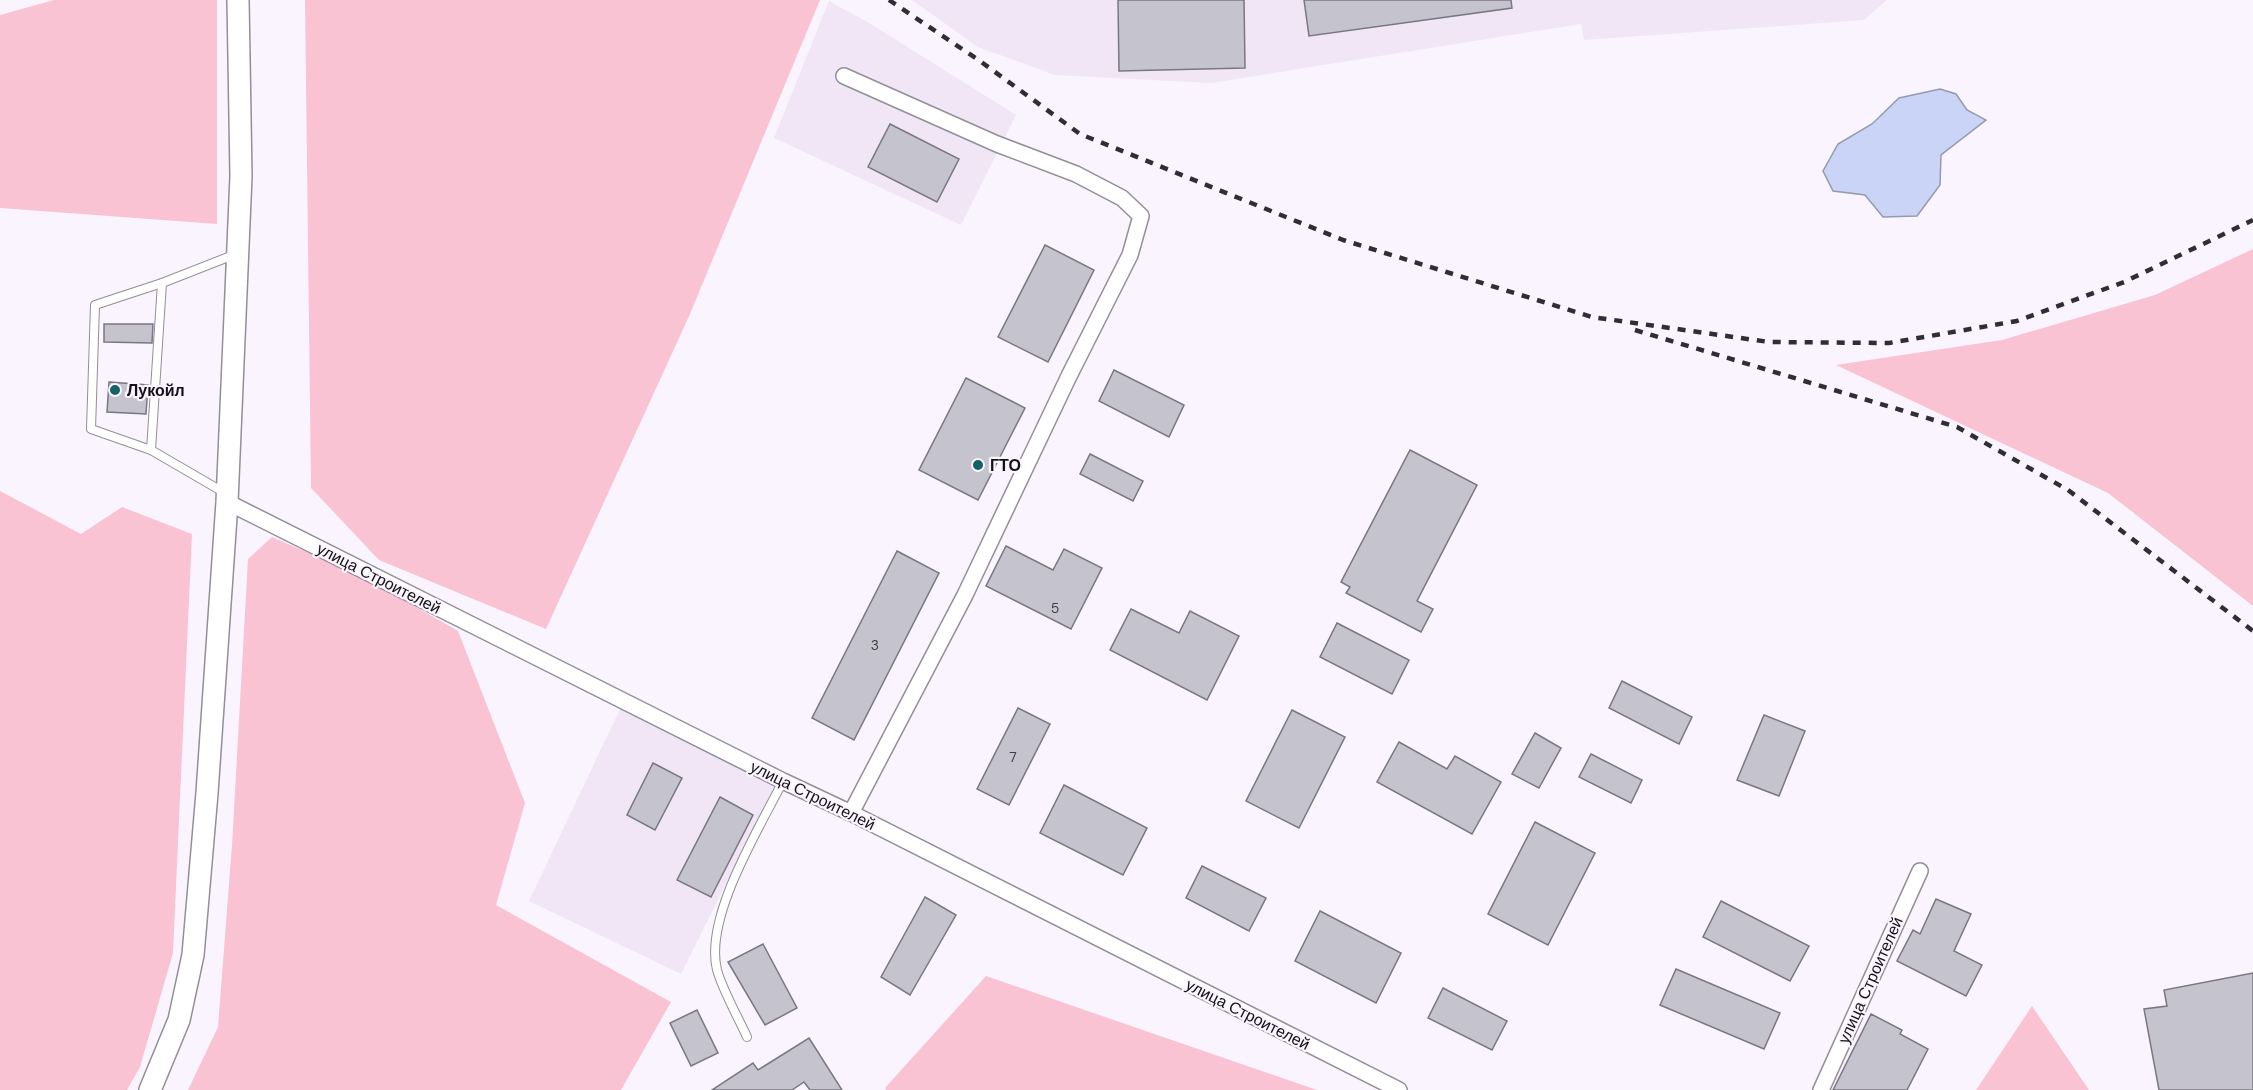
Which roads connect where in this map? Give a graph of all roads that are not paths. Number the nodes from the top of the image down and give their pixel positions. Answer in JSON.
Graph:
{"nodes":[{"id":1,"x":238,"y":0,"type":"edge"},
{"id":2,"x":844,"y":76,"type":"dead end"},
{"id":3,"x":238,"y":253,"type":"junction"},
{"id":4,"x":162,"y":283,"type":"junction"},
{"id":5,"x":151,"y":450,"type":"junction"},
{"id":6,"x":227,"y":498,"type":"junction"},
{"id":7,"x":783,"y":781,"type":"junction"},
{"id":8,"x":851,"y":813,"type":"junction"},
{"id":9,"x":1920,"y":871,"type":"dead end"},
{"id":10,"x":747,"y":1037,"type":"dead end"},
{"id":11,"x":150,"y":1090,"type":"edge"},
{"id":12,"x":1399,"y":1090,"type":"edge"},
{"id":13,"x":1821,"y":1090,"type":"edge"}],
"edges":[{"from":1,"to":3,"type":"street"},
{"from":2,"to":8,"type":"street"},
{"from":3,"to":4,"type":"lane"},
{"from":3,"to":6,"type":"street"},
{"from":4,"to":5,"type":"lane"},
{"from":4,"to":5,"type":"lane"},
{"from":5,"to":6,"type":"lane"},
{"from":6,"to":7,"type":"street","name":"улица Строителей"},
{"from":6,"to":11,"type":"street"},
{"from":7,"to":8,"type":"street","name":"улица Строителей"},
{"from":7,"to":10,"type":"lane"},
{"from":8,"to":12,"type":"street","name":"улица Строителей"},
{"from":9,"to":13,"type":"street","name":"улица Строителей"}]}
